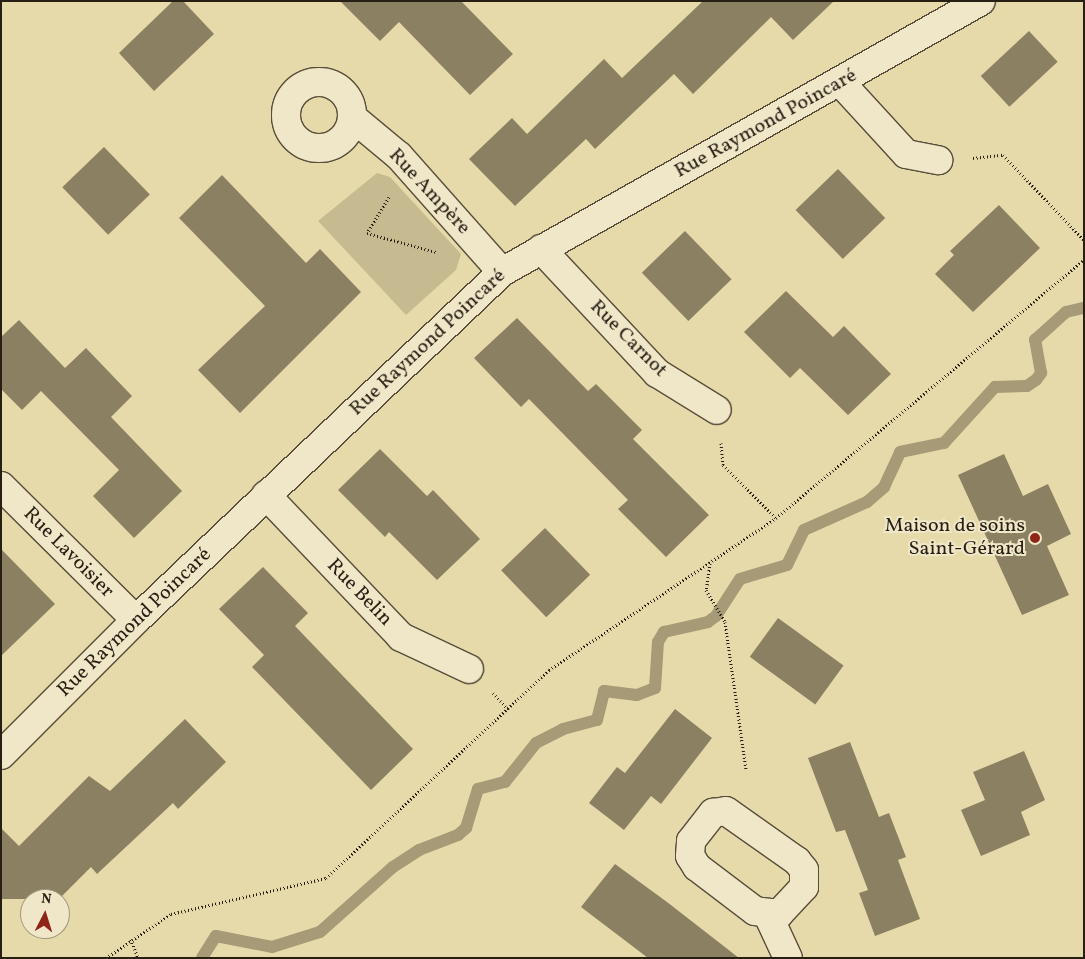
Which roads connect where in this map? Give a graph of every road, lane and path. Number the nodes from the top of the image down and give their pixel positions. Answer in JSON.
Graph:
{"nodes":[{"id":1,"x":981,"y":1,"type":"edge"},
{"id":2,"x":841,"y":83,"type":"junction"},
{"id":3,"x":352,"y":117,"type":"dead end"},
{"id":4,"x":938,"y":160,"type":"joint"},
{"id":5,"x":408,"y":167,"type":"junction"},
{"id":6,"x":1084,"y":240,"type":"edge"},
{"id":7,"x":541,"y":249,"type":"junction"},
{"id":8,"x":1084,"y":260,"type":"edge"},
{"id":9,"x":493,"y":262,"type":"junction"},
{"id":10,"x":717,"y":410,"type":"joint"},
{"id":11,"x":1,"y":486,"type":"edge"},
{"id":12,"x":266,"y":495,"type":"junction"},
{"id":13,"x":776,"y":518,"type":"junction"},
{"id":14,"x":710,"y":562,"type":"junction"},
{"id":15,"x":136,"y":620,"type":"junction"},
{"id":16,"x":469,"y":668,"type":"dead end"},
{"id":17,"x":1,"y":755,"type":"edge"},
{"id":18,"x":746,"y":770,"type":"dead end"},
{"id":19,"x":768,"y":915,"type":"dead end"},
{"id":20,"x":131,"y":939,"type":"junction"},
{"id":21,"x":106,"y":958,"type":"edge"},
{"id":22,"x":138,"y":958,"type":"edge"},
{"id":23,"x":788,"y":958,"type":"edge"}],
"edges":[{"from":1,"to":2,"type":"street","name":"Rue Raymond Poincaré"},
{"from":2,"to":4,"type":"street"},
{"from":2,"to":7,"type":"street","name":"Rue Raymond Poincaré"},
{"from":3,"to":5,"type":"street","name":"Rue Ampère"},
{"from":4,"to":6,"type":"path"},
{"from":5,"to":9,"type":"street","name":"Rue Ampère"},
{"from":5,"to":9,"type":"path"},
{"from":7,"to":9,"type":"street","name":"Rue Raymond Poincaré"},
{"from":7,"to":10,"type":"street","name":"Rue Carnot"},
{"from":8,"to":13,"type":"path"},
{"from":9,"to":12,"type":"street","name":"Rue Raymond Poincaré"},
{"from":10,"to":13,"type":"path"},
{"from":11,"to":15,"type":"street","name":"Rue Lavoisier"},
{"from":12,"to":15,"type":"street","name":"Rue Raymond Poincaré"},
{"from":12,"to":16,"type":"street","name":"Rue Belin"},
{"from":13,"to":14,"type":"path"},
{"from":14,"to":18,"type":"path"},
{"from":14,"to":20,"type":"path"},
{"from":15,"to":17,"type":"street","name":"Rue Raymond Poincaré"},
{"from":19,"to":23,"type":"street"},
{"from":20,"to":21,"type":"path"},
{"from":20,"to":22,"type":"path"}]}
